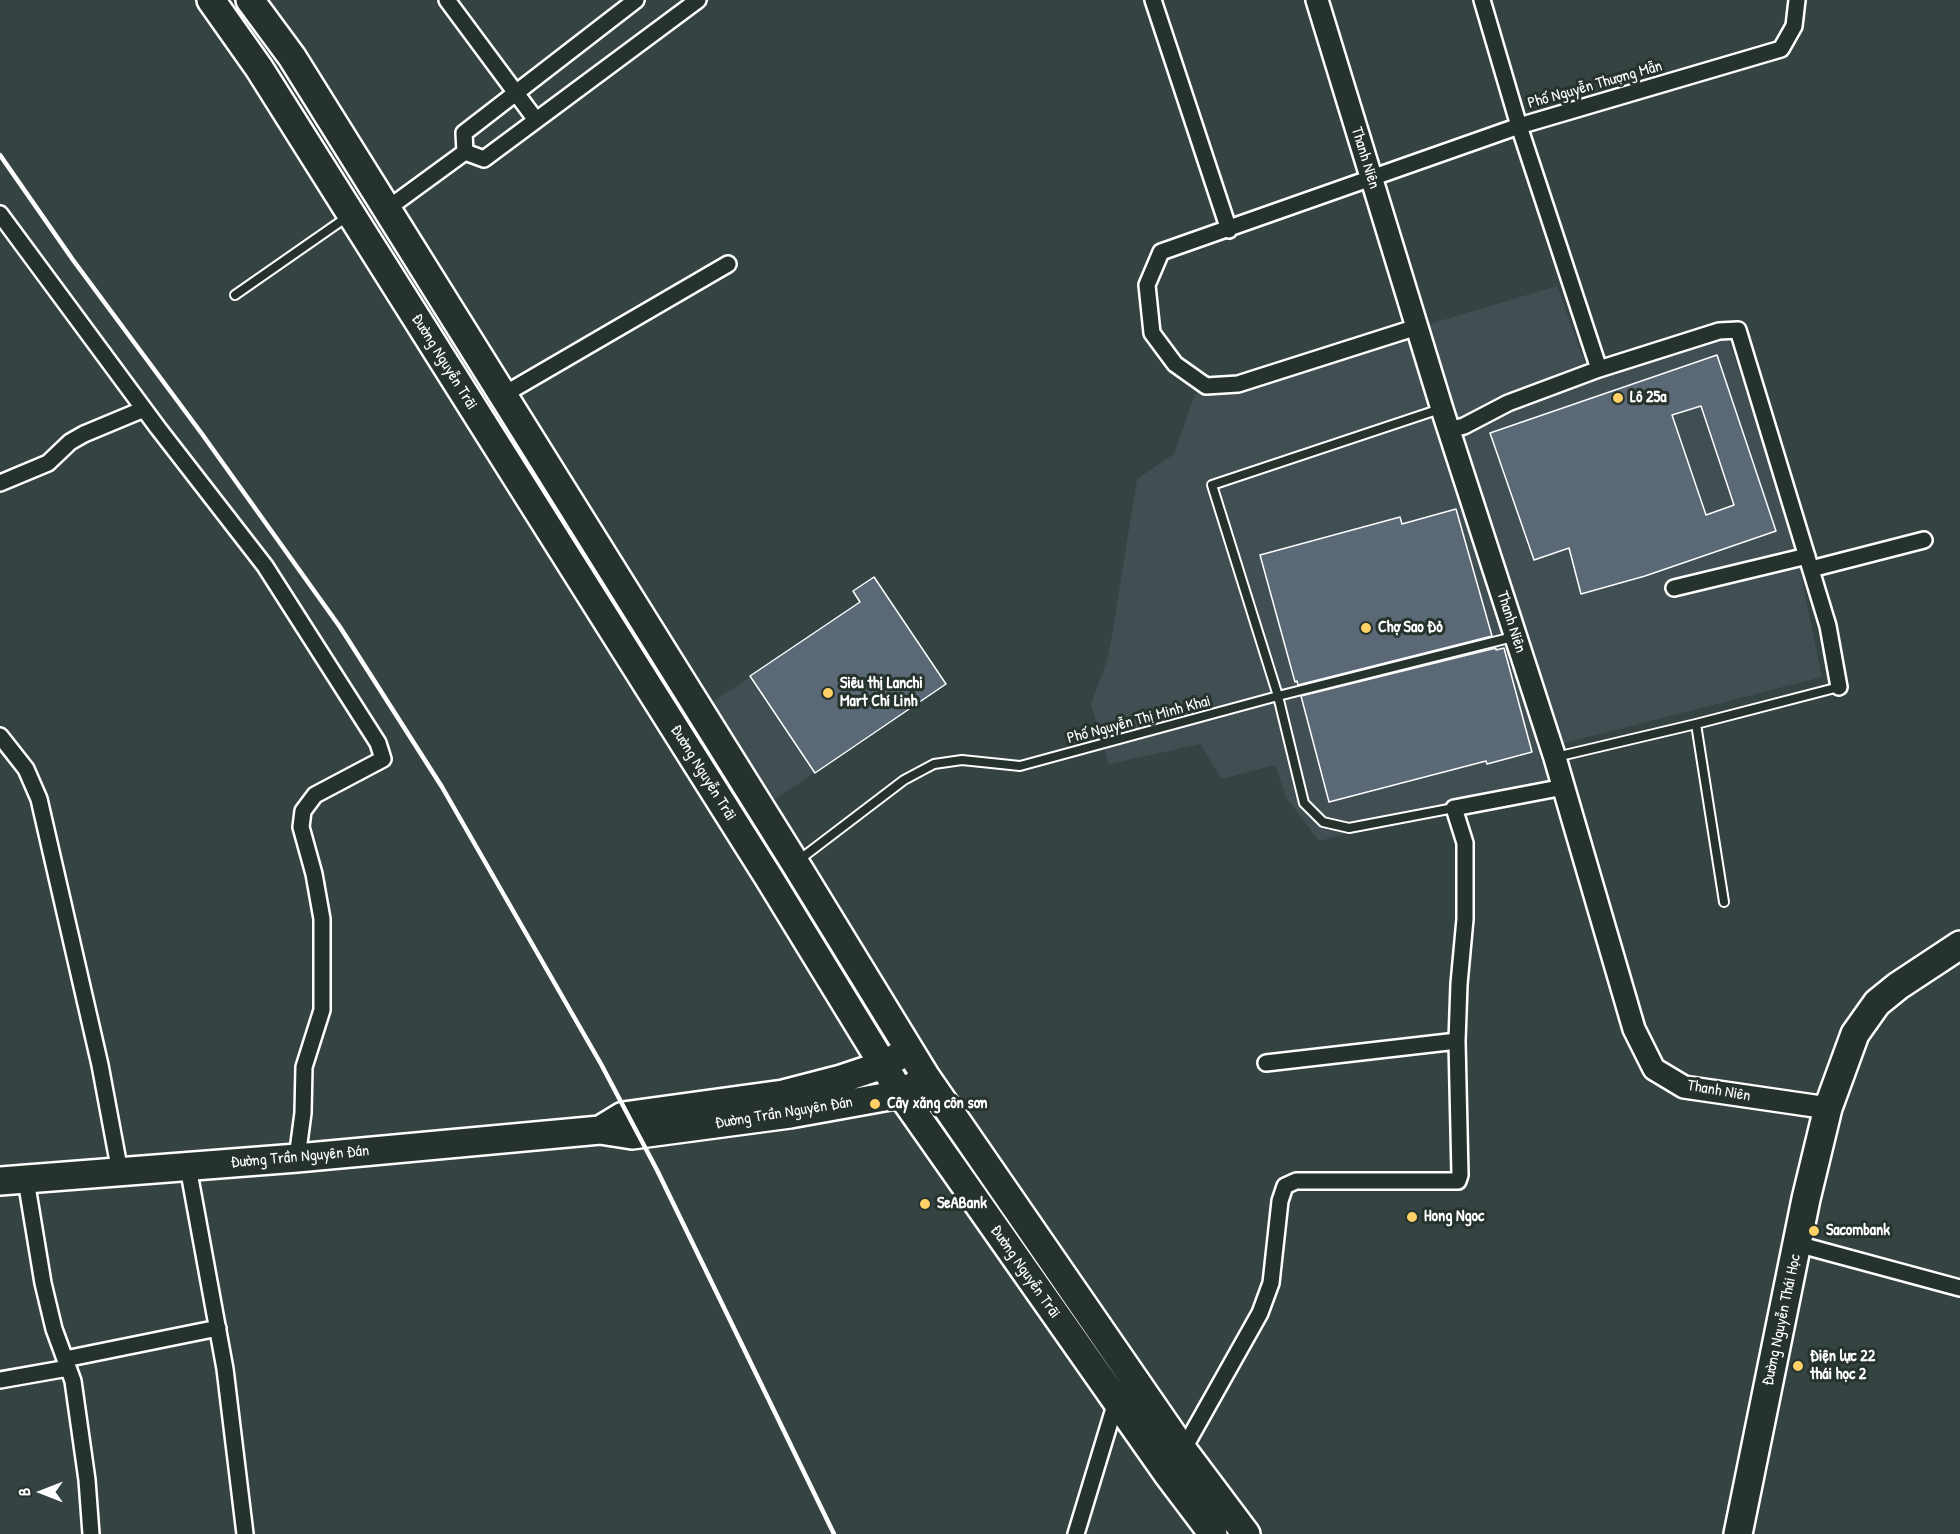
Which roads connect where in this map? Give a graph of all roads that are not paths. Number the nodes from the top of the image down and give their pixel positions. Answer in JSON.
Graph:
{"nodes":[{"id":1,"x":210,"y":0,"type":"edge"},
{"id":2,"x":250,"y":0,"type":"edge"},
{"id":3,"x":447,"y":0,"type":"edge"},
{"id":4,"x":698,"y":0,"type":"edge"},
{"id":5,"x":1153,"y":0,"type":"edge"},
{"id":6,"x":1317,"y":0,"type":"edge"},
{"id":7,"x":1482,"y":0,"type":"edge"},
{"id":8,"x":1797,"y":0,"type":"edge"},
{"id":9,"x":632,"y":1,"type":"edge"},
{"id":10,"x":516,"y":93,"type":"junction"},
{"id":11,"x":536,"y":120,"type":"junction"},
{"id":12,"x":1519,"y":126,"type":"junction"},
{"id":13,"x":465,"y":152,"type":"junction"},
{"id":14,"x":1372,"y":178,"type":"junction"},
{"id":15,"x":387,"y":209,"type":"junction"},
{"id":16,"x":0,"y":214,"type":"edge"},
{"id":17,"x":351,"y":214,"type":"junction"},
{"id":18,"x":1229,"y":230,"type":"junction"},
{"id":19,"x":728,"y":264,"type":"dead end"},
{"id":20,"x":235,"y":295,"type":"dead end"},
{"id":21,"x":1418,"y":327,"type":"junction"},
{"id":22,"x":1599,"y":369,"type":"junction"},
{"id":23,"x":502,"y":395,"type":"junction"},
{"id":24,"x":144,"y":409,"type":"junction"},
{"id":25,"x":1442,"y":409,"type":"junction"},
{"id":26,"x":1449,"y":430,"type":"junction"},
{"id":27,"x":0,"y":483,"type":"edge"},
{"id":28,"x":1924,"y":540,"type":"dead end"},
{"id":29,"x":1809,"y":562,"type":"junction"},
{"id":30,"x":1674,"y":588,"type":"dead end"},
{"id":31,"x":1515,"y":636,"type":"junction"},
{"id":32,"x":1839,"y":687,"type":"joint"},
{"id":33,"x":1278,"y":696,"type":"junction"},
{"id":34,"x":1696,"y":724,"type":"junction"},
{"id":35,"x":0,"y":736,"type":"edge"},
{"id":36,"x":1555,"y":758,"type":"junction"},
{"id":37,"x":1564,"y":787,"type":"junction"},
{"id":38,"x":1454,"y":808,"type":"junction"},
{"id":39,"x":795,"y":863,"type":"junction"},
{"id":40,"x":769,"y":878,"type":"junction"},
{"id":41,"x":1724,"y":902,"type":"dead end"},
{"id":42,"x":1960,"y":945,"type":"edge"},
{"id":43,"x":1457,"y":1041,"type":"junction"},
{"id":44,"x":910,"y":1051,"type":"junction"},
{"id":45,"x":1266,"y":1063,"type":"dead end"},
{"id":46,"x":883,"y":1065,"type":"junction"},
{"id":47,"x":926,"y":1077,"type":"junction"},
{"id":48,"x":901,"y":1094,"type":"junction"},
{"id":49,"x":1828,"y":1108,"type":"junction"},
{"id":50,"x":600,"y":1130,"type":"junction"},
{"id":51,"x":297,"y":1158,"type":"junction"},
{"id":52,"x":188,"y":1167,"type":"junction"},
{"id":53,"x":120,"y":1172,"type":"junction"},
{"id":54,"x":13,"y":1181,"type":"edge"},
{"id":55,"x":1797,"y":1244,"type":"junction"},
{"id":56,"x":1960,"y":1288,"type":"edge"},
{"id":57,"x":218,"y":1328,"type":"junction"},
{"id":58,"x":67,"y":1364,"type":"junction"},
{"id":59,"x":0,"y":1380,"type":"edge"},
{"id":60,"x":1116,"y":1402,"type":"junction"},
{"id":61,"x":1183,"y":1450,"type":"junction"},
{"id":62,"x":1167,"y":1473,"type":"junction"},
{"id":63,"x":91,"y":1534,"type":"edge"},
{"id":64,"x":245,"y":1534,"type":"edge"},
{"id":65,"x":1076,"y":1534,"type":"edge"},
{"id":66,"x":1213,"y":1534,"type":"edge"},
{"id":67,"x":1246,"y":1534,"type":"edge"},
{"id":68,"x":1738,"y":1534,"type":"edge"}],
"edges":[{"from":1,"to":17,"type":"highway","name":"Đường Nguyễn Trãi"},
{"from":2,"to":15,"type":"highway","name":"Đường Nguyễn Trãi"},
{"from":3,"to":10,"type":"street"},
{"from":4,"to":11,"type":"street"},
{"from":5,"to":18,"type":"street"},
{"from":6,"to":14,"type":"street","name":"Thanh Niên"},
{"from":7,"to":12,"type":"street"},
{"from":8,"to":12,"type":"street","name":"Phố Nguyễn Thượng Mẫn"},
{"from":9,"to":10,"type":"street"},
{"from":10,"to":11,"type":"street"},
{"from":10,"to":13,"type":"street"},
{"from":11,"to":13,"type":"street"},
{"from":12,"to":14,"type":"street","name":"Phố Nguyễn Thượng Mẫn"},
{"from":12,"to":22,"type":"street"},
{"from":13,"to":15,"type":"street"},
{"from":14,"to":18,"type":"street","name":"Phố Nguyễn Thượng Mẫn"},
{"from":14,"to":21,"type":"street","name":"Thanh Niên"},
{"from":15,"to":23,"type":"highway","name":"Đường Nguyễn Trãi"},
{"from":16,"to":24,"type":"street"},
{"from":17,"to":20,"type":"lane"},
{"from":17,"to":40,"type":"highway","name":"Đường Nguyễn Trãi"},
{"from":18,"to":21,"type":"street","name":"Phố Nguyễn Thượng Mẫn"},
{"from":19,"to":23,"type":"street"},
{"from":21,"to":25,"type":"street","name":"Thanh Niên"},
{"from":22,"to":26,"type":"street"},
{"from":22,"to":29,"type":"street"},
{"from":23,"to":39,"type":"highway","name":"Đường Nguyễn Trãi"},
{"from":24,"to":27,"type":"street"},
{"from":24,"to":51,"type":"street"},
{"from":25,"to":26,"type":"street","name":"Thanh Niên"},
{"from":25,"to":33,"type":"lane"},
{"from":26,"to":31,"type":"street","name":"Thanh Niên"},
{"from":28,"to":29,"type":"street"},
{"from":29,"to":30,"type":"street"},
{"from":29,"to":32,"type":"street"},
{"from":31,"to":33,"type":"lane","name":"Phố Nguyễn Thị Minh Khai"},
{"from":31,"to":36,"type":"street","name":"Thanh Niên"},
{"from":32,"to":34,"type":"lane"},
{"from":33,"to":38,"type":"lane"},
{"from":33,"to":39,"type":"lane","name":"Phố Nguyễn Thị Minh Khai"},
{"from":34,"to":36,"type":"lane"},
{"from":34,"to":41,"type":"lane"},
{"from":35,"to":53,"type":"street"},
{"from":36,"to":37,"type":"street","name":"Thanh Niên"},
{"from":37,"to":38,"type":"street"},
{"from":37,"to":49,"type":"street","name":"Thanh Niên"},
{"from":38,"to":43,"type":"street"},
{"from":39,"to":40,"type":"highway"},
{"from":39,"to":44,"type":"highway","name":"Đường Nguyễn Trãi"},
{"from":40,"to":46,"type":"highway","name":"Đường Nguyễn Trãi"},
{"from":42,"to":49,"type":"highway","name":"Đường Nguyễn Thái Học"},
{"from":43,"to":45,"type":"street"},
{"from":43,"to":61,"type":"street"},
{"from":44,"to":46,"type":"highway","name":"Đường Trần Nguyên Đán"},
{"from":44,"to":47,"type":"highway","name":"Đường Nguyễn Trãi"},
{"from":46,"to":48,"type":"highway","name":"Đường Nguyễn Trãi"},
{"from":46,"to":50,"type":"highway","name":"Đường Trần Nguyên Đán"},
{"from":47,"to":48,"type":"highway","name":"Đường Trần Nguyên Đán"},
{"from":47,"to":61,"type":"highway","name":"Đường Nguyễn Trãi"},
{"from":48,"to":50,"type":"highway","name":"Đường Trần Nguyên Đán"},
{"from":48,"to":60,"type":"highway","name":"Đường Nguyễn Trãi"},
{"from":49,"to":55,"type":"highway","name":"Đường Nguyễn Thái Học"},
{"from":50,"to":51,"type":"highway","name":"Đường Trần Nguyên Đán"},
{"from":51,"to":52,"type":"highway","name":"Đường Trần Nguyên Đán"},
{"from":52,"to":53,"type":"highway","name":"Đường Trần Nguyên Đán"},
{"from":52,"to":57,"type":"street"},
{"from":53,"to":54,"type":"highway","name":"Đường Trần Nguyên Đán"},
{"from":54,"to":58,"type":"street"},
{"from":55,"to":56,"type":"street"},
{"from":55,"to":68,"type":"highway","name":"Đường Nguyễn Thái Học"},
{"from":57,"to":58,"type":"street"},
{"from":57,"to":64,"type":"street"},
{"from":58,"to":59,"type":"street"},
{"from":58,"to":63,"type":"street"},
{"from":60,"to":62,"type":"highway","name":"Đường Nguyễn Trãi"},
{"from":60,"to":65,"type":"street"},
{"from":61,"to":62,"type":"highway"},
{"from":61,"to":67,"type":"highway","name":"Đường Nguyễn Trãi"},
{"from":62,"to":66,"type":"highway","name":"Đường Nguyễn Trãi"}]}
